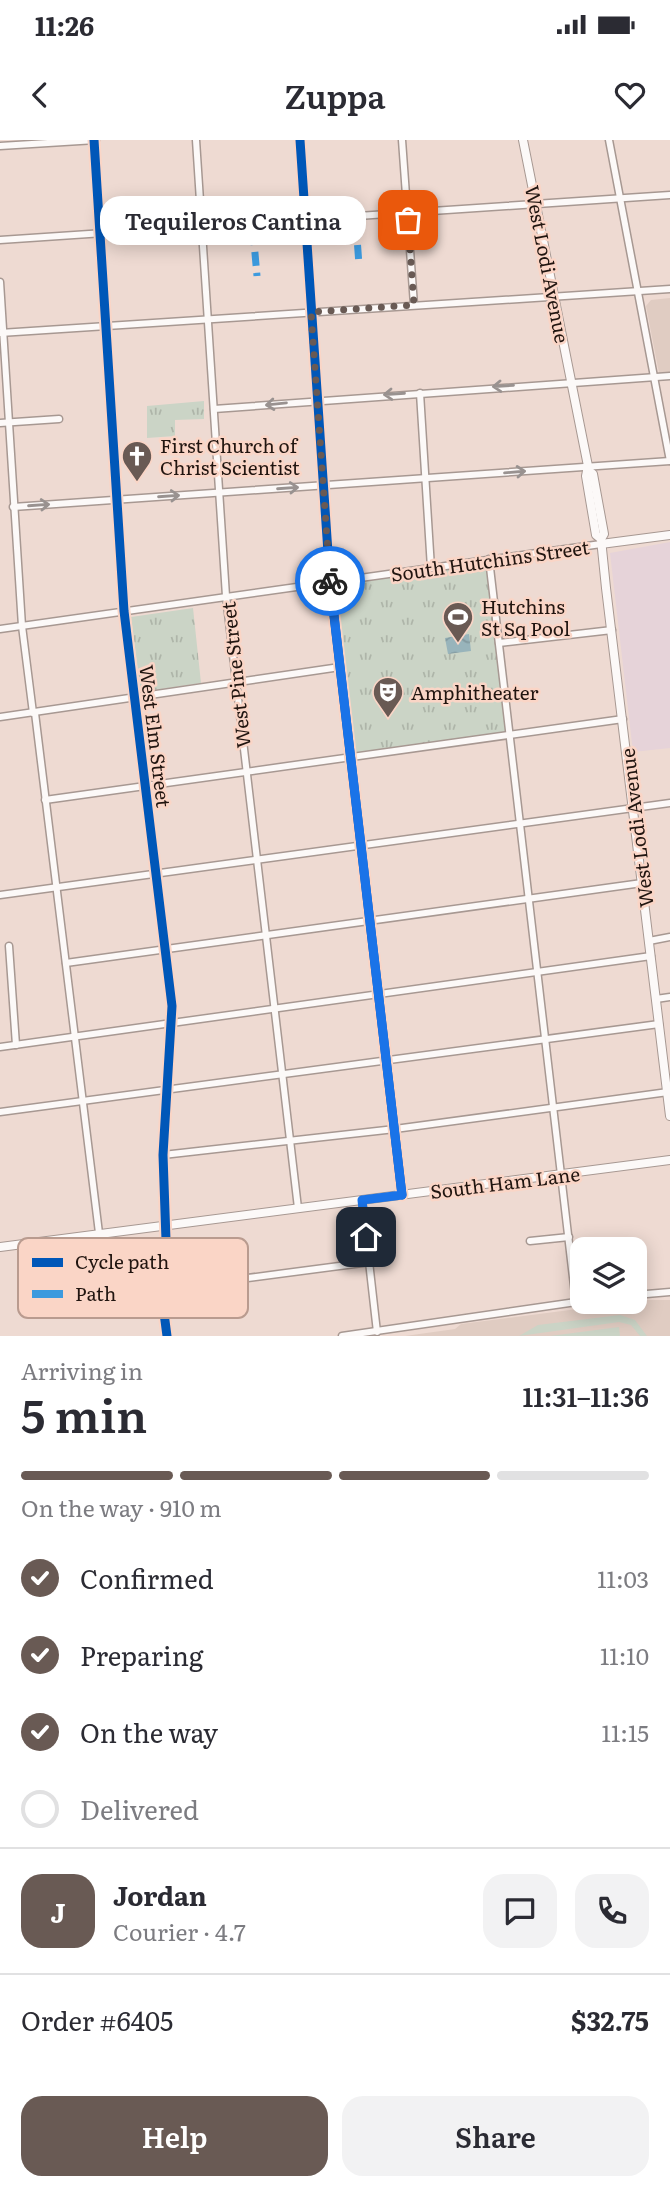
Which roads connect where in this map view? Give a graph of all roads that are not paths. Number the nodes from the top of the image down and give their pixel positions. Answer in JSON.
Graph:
{"nodes":[{"id":1,"x":94,"y":140,"type":"edge"},
{"id":2,"x":196,"y":140,"type":"edge"},
{"id":3,"x":300,"y":140,"type":"edge"},
{"id":4,"x":402,"y":140,"type":"edge"},
{"id":5,"x":523,"y":140,"type":"edge"},
{"id":6,"x":609,"y":140,"type":"edge"},
{"id":7,"x":0,"y":146,"type":"edge"},
{"id":8,"x":670,"y":195,"type":"edge"},
{"id":9,"x":620,"y":200,"type":"junction"},
{"id":10,"x":538,"y":205,"type":"junction"},
{"id":11,"x":407,"y":214,"type":"junction"},
{"id":12,"x":306,"y":220,"type":"junction"},
{"id":13,"x":202,"y":226,"type":"junction"},
{"id":14,"x":100,"y":233,"type":"junction"},
{"id":15,"x":0,"y":240,"type":"edge"},
{"id":16,"x":0,"y":282,"type":"edge"},
{"id":17,"x":670,"y":289,"type":"edge"},
{"id":18,"x":638,"y":291,"type":"junction"},
{"id":19,"x":555,"y":297,"type":"junction"},
{"id":20,"x":414,"y":305,"type":"junction"},
{"id":21,"x":311,"y":312,"type":"junction"},
{"id":22,"x":208,"y":319,"type":"junction"},
{"id":23,"x":105,"y":326,"type":"junction"},
{"id":24,"x":2,"y":332,"type":"edge"},
{"id":25,"x":670,"y":376,"type":"edge"},
{"id":26,"x":654,"y":377,"type":"junction"},
{"id":27,"x":571,"y":383,"type":"junction"},
{"id":28,"x":420,"y":393,"type":"junction"},
{"id":29,"x":316,"y":400,"type":"junction"},
{"id":30,"x":214,"y":409,"type":"junction"},
{"id":31,"x":59,"y":419,"type":"dead end"},
{"id":32,"x":8,"y":422,"type":"junction"},
{"id":33,"x":0,"y":423,"type":"edge"},
{"id":34,"x":670,"y":461,"type":"edge"},
{"id":35,"x":589,"y":469,"type":"junction"},
{"id":36,"x":426,"y":478,"type":"junction"},
{"id":37,"x":323,"y":485,"type":"junction"},
{"id":38,"x":220,"y":492,"type":"junction"},
{"id":39,"x":117,"y":499,"type":"junction"},
{"id":40,"x":13,"y":506,"type":"junction"},
{"id":41,"x":670,"y":535,"type":"edge"},
{"id":42,"x":601,"y":542,"type":"junction"},
{"id":43,"x":489,"y":559,"type":"junction"},
{"id":44,"x":431,"y":568,"type":"junction"},
{"id":45,"x":330,"y":582,"type":"junction"},
{"id":46,"x":226,"y":596,"type":"junction"},
{"id":47,"x":124,"y":611,"type":"junction"},
{"id":48,"x":22,"y":626,"type":"junction"},
{"id":49,"x":0,"y":629,"type":"edge"},
{"id":50,"x":612,"y":630,"type":"junction"},
{"id":51,"x":499,"y":643,"type":"junction"},
{"id":52,"x":340,"y":667,"type":"junction"},
{"id":53,"x":236,"y":682,"type":"junction"},
{"id":54,"x":134,"y":699,"type":"junction"},
{"id":55,"x":34,"y":713,"type":"junction"},
{"id":56,"x":0,"y":717,"type":"edge"},
{"id":57,"x":623,"y":719,"type":"junction"},
{"id":58,"x":510,"y":734,"type":"junction"},
{"id":59,"x":351,"y":757,"type":"junction"},
{"id":60,"x":246,"y":772,"type":"junction"},
{"id":61,"x":145,"y":787,"type":"junction"},
{"id":62,"x":46,"y":800,"type":"junction"},
{"id":63,"x":670,"y":803,"type":"edge"},
{"id":64,"x":633,"y":808,"type":"junction"},
{"id":65,"x":522,"y":822,"type":"junction"},
{"id":66,"x":361,"y":846,"type":"junction"},
{"id":67,"x":257,"y":861,"type":"junction"},
{"id":68,"x":156,"y":873,"type":"junction"},
{"id":69,"x":642,"y":883,"type":"junction"},
{"id":70,"x":56,"y":887,"type":"junction"},
{"id":71,"x":0,"y":895,"type":"edge"},
{"id":72,"x":530,"y":898,"type":"junction"},
{"id":73,"x":370,"y":920,"type":"junction"},
{"id":74,"x":266,"y":937,"type":"junction"},
{"id":75,"x":670,"y":937,"type":"edge"},
{"id":76,"x":649,"y":941,"type":"junction"},
{"id":77,"x":9,"y":946,"type":"dead end"},
{"id":78,"x":166,"y":949,"type":"junction"},
{"id":79,"x":651,"y":956,"type":"junction"},
{"id":80,"x":66,"y":963,"type":"junction"},
{"id":81,"x":538,"y":972,"type":"junction"},
{"id":82,"x":379,"y":995,"type":"junction"},
{"id":83,"x":670,"y":997,"type":"edge"},
{"id":84,"x":656,"y":999,"type":"junction"},
{"id":85,"x":274,"y":1010,"type":"junction"},
{"id":86,"x":172,"y":1023,"type":"junction"},
{"id":87,"x":659,"y":1024,"type":"junction"},
{"id":88,"x":74,"y":1038,"type":"junction"},
{"id":89,"x":545,"y":1040,"type":"junction"},
{"id":90,"x":16,"y":1045,"type":"junction"},
{"id":91,"x":0,"y":1047,"type":"edge"},
{"id":92,"x":387,"y":1062,"type":"junction"},
{"id":93,"x":282,"y":1074,"type":"junction"},
{"id":94,"x":668,"y":1081,"type":"edge"},
{"id":95,"x":167,"y":1088,"type":"junction"},
{"id":96,"x":668,"y":1092,"type":"junction"},
{"id":97,"x":83,"y":1100,"type":"junction"},
{"id":98,"x":554,"y":1107,"type":"junction"},
{"id":99,"x":0,"y":1112,"type":"edge"},
{"id":100,"x":670,"y":1116,"type":"edge"},
{"id":101,"x":395,"y":1129,"type":"junction"},
{"id":102,"x":290,"y":1141,"type":"junction"},
{"id":103,"x":163,"y":1155,"type":"junction"},
{"id":104,"x":670,"y":1160,"type":"edge"},
{"id":105,"x":562,"y":1175,"type":"junction"},
{"id":106,"x":402,"y":1195,"type":"junction"},
{"id":107,"x":362,"y":1200,"type":"junction"},
{"id":108,"x":298,"y":1208,"type":"junction"},
{"id":109,"x":166,"y":1224,"type":"junction"},
{"id":110,"x":99,"y":1233,"type":"junction"},
{"id":111,"x":569,"y":1237,"type":"junction"},
{"id":112,"x":64,"y":1238,"type":"edge"},
{"id":113,"x":165,"y":1238,"type":"edge"},
{"id":114,"x":530,"y":1241,"type":"dead end"},
{"id":115,"x":18,"y":1244,"type":"edge"},
{"id":116,"x":570,"y":1244,"type":"edge"},
{"id":117,"x":0,"y":1247,"type":"edge"},
{"id":118,"x":370,"y":1262,"type":"junction"},
{"id":119,"x":248,"y":1278,"type":"edge"},
{"id":120,"x":670,"y":1292,"type":"edge"},
{"id":121,"x":647,"y":1294,"type":"edge"},
{"id":122,"x":570,"y":1303,"type":"edge"},
{"id":123,"x":165,"y":1318,"type":"edge"},
{"id":124,"x":377,"y":1332,"type":"junction"},
{"id":125,"x":167,"y":1336,"type":"edge"},
{"id":126,"x":342,"y":1336,"type":"edge"}],
"edges":[{"from":1,"to":7,"type":"street"},
{"from":1,"to":14,"type":"street","name":"West Elm Street"},
{"from":2,"to":13,"type":"street","name":"West Pine Street"},
{"from":3,"to":12,"type":"street"},
{"from":4,"to":11,"type":"street"},
{"from":5,"to":10,"type":"main road","name":"West Lodi Avenue"},
{"from":6,"to":9,"type":"street"},
{"from":8,"to":9,"type":"street"},
{"from":9,"to":10,"type":"street"},
{"from":9,"to":18,"type":"street"},
{"from":10,"to":11,"type":"street"},
{"from":10,"to":19,"type":"main road","name":"West Lodi Avenue"},
{"from":11,"to":12,"type":"street"},
{"from":11,"to":20,"type":"street"},
{"from":12,"to":13,"type":"street"},
{"from":12,"to":21,"type":"street"},
{"from":13,"to":14,"type":"street"},
{"from":13,"to":22,"type":"street","name":"West Pine Street"},
{"from":14,"to":15,"type":"street"},
{"from":14,"to":23,"type":"street","name":"West Elm Street"},
{"from":16,"to":24,"type":"street"},
{"from":17,"to":18,"type":"street"},
{"from":18,"to":19,"type":"street"},
{"from":18,"to":26,"type":"street"},
{"from":19,"to":20,"type":"street"},
{"from":19,"to":27,"type":"main road","name":"West Lodi Avenue"},
{"from":20,"to":21,"type":"street"},
{"from":21,"to":22,"type":"street"},
{"from":21,"to":29,"type":"street"},
{"from":22,"to":23,"type":"street"},
{"from":22,"to":30,"type":"street","name":"West Pine Street"},
{"from":23,"to":24,"type":"street"},
{"from":23,"to":39,"type":"street","name":"West Elm Street"},
{"from":24,"to":32,"type":"street"},
{"from":25,"to":26,"type":"street"},
{"from":26,"to":27,"type":"street"},
{"from":26,"to":34,"type":"street"},
{"from":27,"to":28,"type":"street","one_way":true},
{"from":27,"to":35,"type":"main road","name":"West Lodi Avenue"},
{"from":28,"to":29,"type":"street","one_way":true},
{"from":28,"to":36,"type":"street"},
{"from":29,"to":30,"type":"street","one_way":true},
{"from":29,"to":37,"type":"street"},
{"from":30,"to":38,"type":"street","name":"West Pine Street"},
{"from":31,"to":32,"type":"street"},
{"from":32,"to":33,"type":"street"},
{"from":32,"to":40,"type":"street"},
{"from":34,"to":35,"type":"street"},
{"from":36,"to":35,"type":"street","one_way":true},
{"from":35,"to":42,"type":"main road","name":"West Lodi Avenue"},
{"from":36,"to":37,"type":"street"},
{"from":36,"to":44,"type":"street"},
{"from":38,"to":37,"type":"street","one_way":true},
{"from":37,"to":45,"type":"street"},
{"from":39,"to":38,"type":"street","one_way":true},
{"from":38,"to":46,"type":"street","name":"West Pine Street"},
{"from":40,"to":39,"type":"street","one_way":true},
{"from":39,"to":47,"type":"street","name":"West Elm Street"},
{"from":40,"to":48,"type":"street"},
{"from":41,"to":42,"type":"main road","name":"South Hutchins Street"},
{"from":42,"to":43,"type":"street","name":"South Hutchins Street"},
{"from":42,"to":50,"type":"main road","name":"West Lodi Avenue"},
{"from":43,"to":44,"type":"street","name":"South Hutchins Street"},
{"from":43,"to":51,"type":"street"},
{"from":44,"to":45,"type":"street","name":"South Hutchins Street"},
{"from":45,"to":46,"type":"street","name":"South Hutchins Street"},
{"from":45,"to":52,"type":"street"},
{"from":46,"to":47,"type":"street","name":"South Hutchins Street"},
{"from":46,"to":53,"type":"street","name":"West Pine Street"},
{"from":47,"to":48,"type":"street","name":"South Hutchins Street"},
{"from":47,"to":54,"type":"street","name":"West Elm Street"},
{"from":48,"to":49,"type":"street","name":"South Hutchins Street"},
{"from":48,"to":55,"type":"street"},
{"from":50,"to":51,"type":"street"},
{"from":50,"to":57,"type":"main road","name":"West Lodi Avenue"},
{"from":51,"to":58,"type":"street"},
{"from":52,"to":53,"type":"street"},
{"from":52,"to":59,"type":"street"},
{"from":53,"to":54,"type":"street"},
{"from":53,"to":60,"type":"street","name":"West Pine Street"},
{"from":54,"to":55,"type":"street"},
{"from":54,"to":61,"type":"street","name":"West Elm Street"},
{"from":55,"to":56,"type":"street"},
{"from":55,"to":62,"type":"street"},
{"from":57,"to":58,"type":"street"},
{"from":57,"to":64,"type":"main road","name":"West Lodi Avenue"},
{"from":58,"to":59,"type":"street"},
{"from":58,"to":65,"type":"street"},
{"from":59,"to":60,"type":"street"},
{"from":59,"to":66,"type":"street"},
{"from":60,"to":61,"type":"street"},
{"from":60,"to":67,"type":"street","name":"West Pine Street"},
{"from":61,"to":62,"type":"street"},
{"from":61,"to":68,"type":"street","name":"West Elm Street"},
{"from":62,"to":70,"type":"street"},
{"from":63,"to":64,"type":"street"},
{"from":64,"to":65,"type":"street"},
{"from":64,"to":69,"type":"main road","name":"West Lodi Avenue"},
{"from":65,"to":66,"type":"street"},
{"from":65,"to":72,"type":"street"},
{"from":66,"to":67,"type":"street"},
{"from":66,"to":73,"type":"street"},
{"from":67,"to":68,"type":"street"},
{"from":67,"to":74,"type":"street","name":"West Pine Street"},
{"from":68,"to":70,"type":"street"},
{"from":68,"to":78,"type":"street","name":"West Elm Street"},
{"from":69,"to":72,"type":"street"},
{"from":69,"to":76,"type":"main road","name":"West Lodi Avenue"},
{"from":70,"to":71,"type":"street"},
{"from":70,"to":80,"type":"street"},
{"from":72,"to":73,"type":"street"},
{"from":72,"to":81,"type":"street"},
{"from":73,"to":74,"type":"street"},
{"from":73,"to":82,"type":"street"},
{"from":74,"to":78,"type":"street"},
{"from":74,"to":85,"type":"street","name":"West Pine Street"},
{"from":75,"to":76,"type":"street"},
{"from":76,"to":79,"type":"main road","name":"West Lodi Avenue"},
{"from":77,"to":90,"type":"street"},
{"from":78,"to":80,"type":"street"},
{"from":78,"to":86,"type":"street","name":"West Elm Street"},
{"from":79,"to":81,"type":"street"},
{"from":79,"to":84,"type":"main road","name":"West Lodi Avenue"},
{"from":80,"to":88,"type":"street"},
{"from":81,"to":82,"type":"street"},
{"from":81,"to":89,"type":"street"},
{"from":82,"to":85,"type":"street"},
{"from":82,"to":92,"type":"street"},
{"from":83,"to":84,"type":"street"},
{"from":84,"to":87,"type":"main road","name":"West Lodi Avenue"},
{"from":85,"to":86,"type":"street"},
{"from":85,"to":93,"type":"street","name":"West Pine Street"},
{"from":86,"to":88,"type":"street"},
{"from":86,"to":95,"type":"street","name":"West Elm Street"},
{"from":87,"to":89,"type":"street"},
{"from":87,"to":94,"type":"main road","name":"West Lodi Avenue"},
{"from":88,"to":90,"type":"street"},
{"from":88,"to":97,"type":"street"},
{"from":89,"to":92,"type":"street"},
{"from":89,"to":98,"type":"street"},
{"from":90,"to":91,"type":"street"},
{"from":92,"to":93,"type":"street"},
{"from":92,"to":101,"type":"street"},
{"from":93,"to":95,"type":"street"},
{"from":93,"to":102,"type":"street","name":"West Pine Street"},
{"from":94,"to":96,"type":"main road","name":"West Lodi Avenue"},
{"from":95,"to":97,"type":"street"},
{"from":95,"to":103,"type":"street","name":"West Elm Street"},
{"from":96,"to":98,"type":"street"},
{"from":96,"to":100,"type":"main road","name":"West Lodi Avenue"},
{"from":97,"to":99,"type":"street"},
{"from":97,"to":110,"type":"street"},
{"from":98,"to":101,"type":"street"},
{"from":98,"to":105,"type":"street"},
{"from":101,"to":102,"type":"street"},
{"from":101,"to":106,"type":"street"},
{"from":102,"to":103,"type":"street"},
{"from":102,"to":108,"type":"street","name":"West Pine Street"},
{"from":103,"to":109,"type":"street","name":"West Elm Street"},
{"from":104,"to":105,"type":"main road","name":"South Ham Lane"},
{"from":105,"to":106,"type":"main road","name":"South Ham Lane"},
{"from":105,"to":111,"type":"street"},
{"from":106,"to":107,"type":"main road","name":"South Ham Lane"},
{"from":107,"to":108,"type":"main road","name":"South Ham Lane"},
{"from":107,"to":118,"type":"street"},
{"from":108,"to":109,"type":"main road","name":"South Ham Lane"},
{"from":109,"to":110,"type":"main road","name":"South Ham Lane"},
{"from":109,"to":113,"type":"street","name":"West Elm Street"},
{"from":110,"to":112,"type":"main road","name":"South Ham Lane"},
{"from":111,"to":114,"type":"street"},
{"from":111,"to":116,"type":"street"},
{"from":115,"to":117,"type":"main road","name":"South Ham Lane"},
{"from":118,"to":119,"type":"street"},
{"from":118,"to":124,"type":"street"},
{"from":120,"to":121,"type":"street"},
{"from":122,"to":124,"type":"street"},
{"from":123,"to":125,"type":"street","name":"West Elm Street"},
{"from":124,"to":126,"type":"street"}]}
